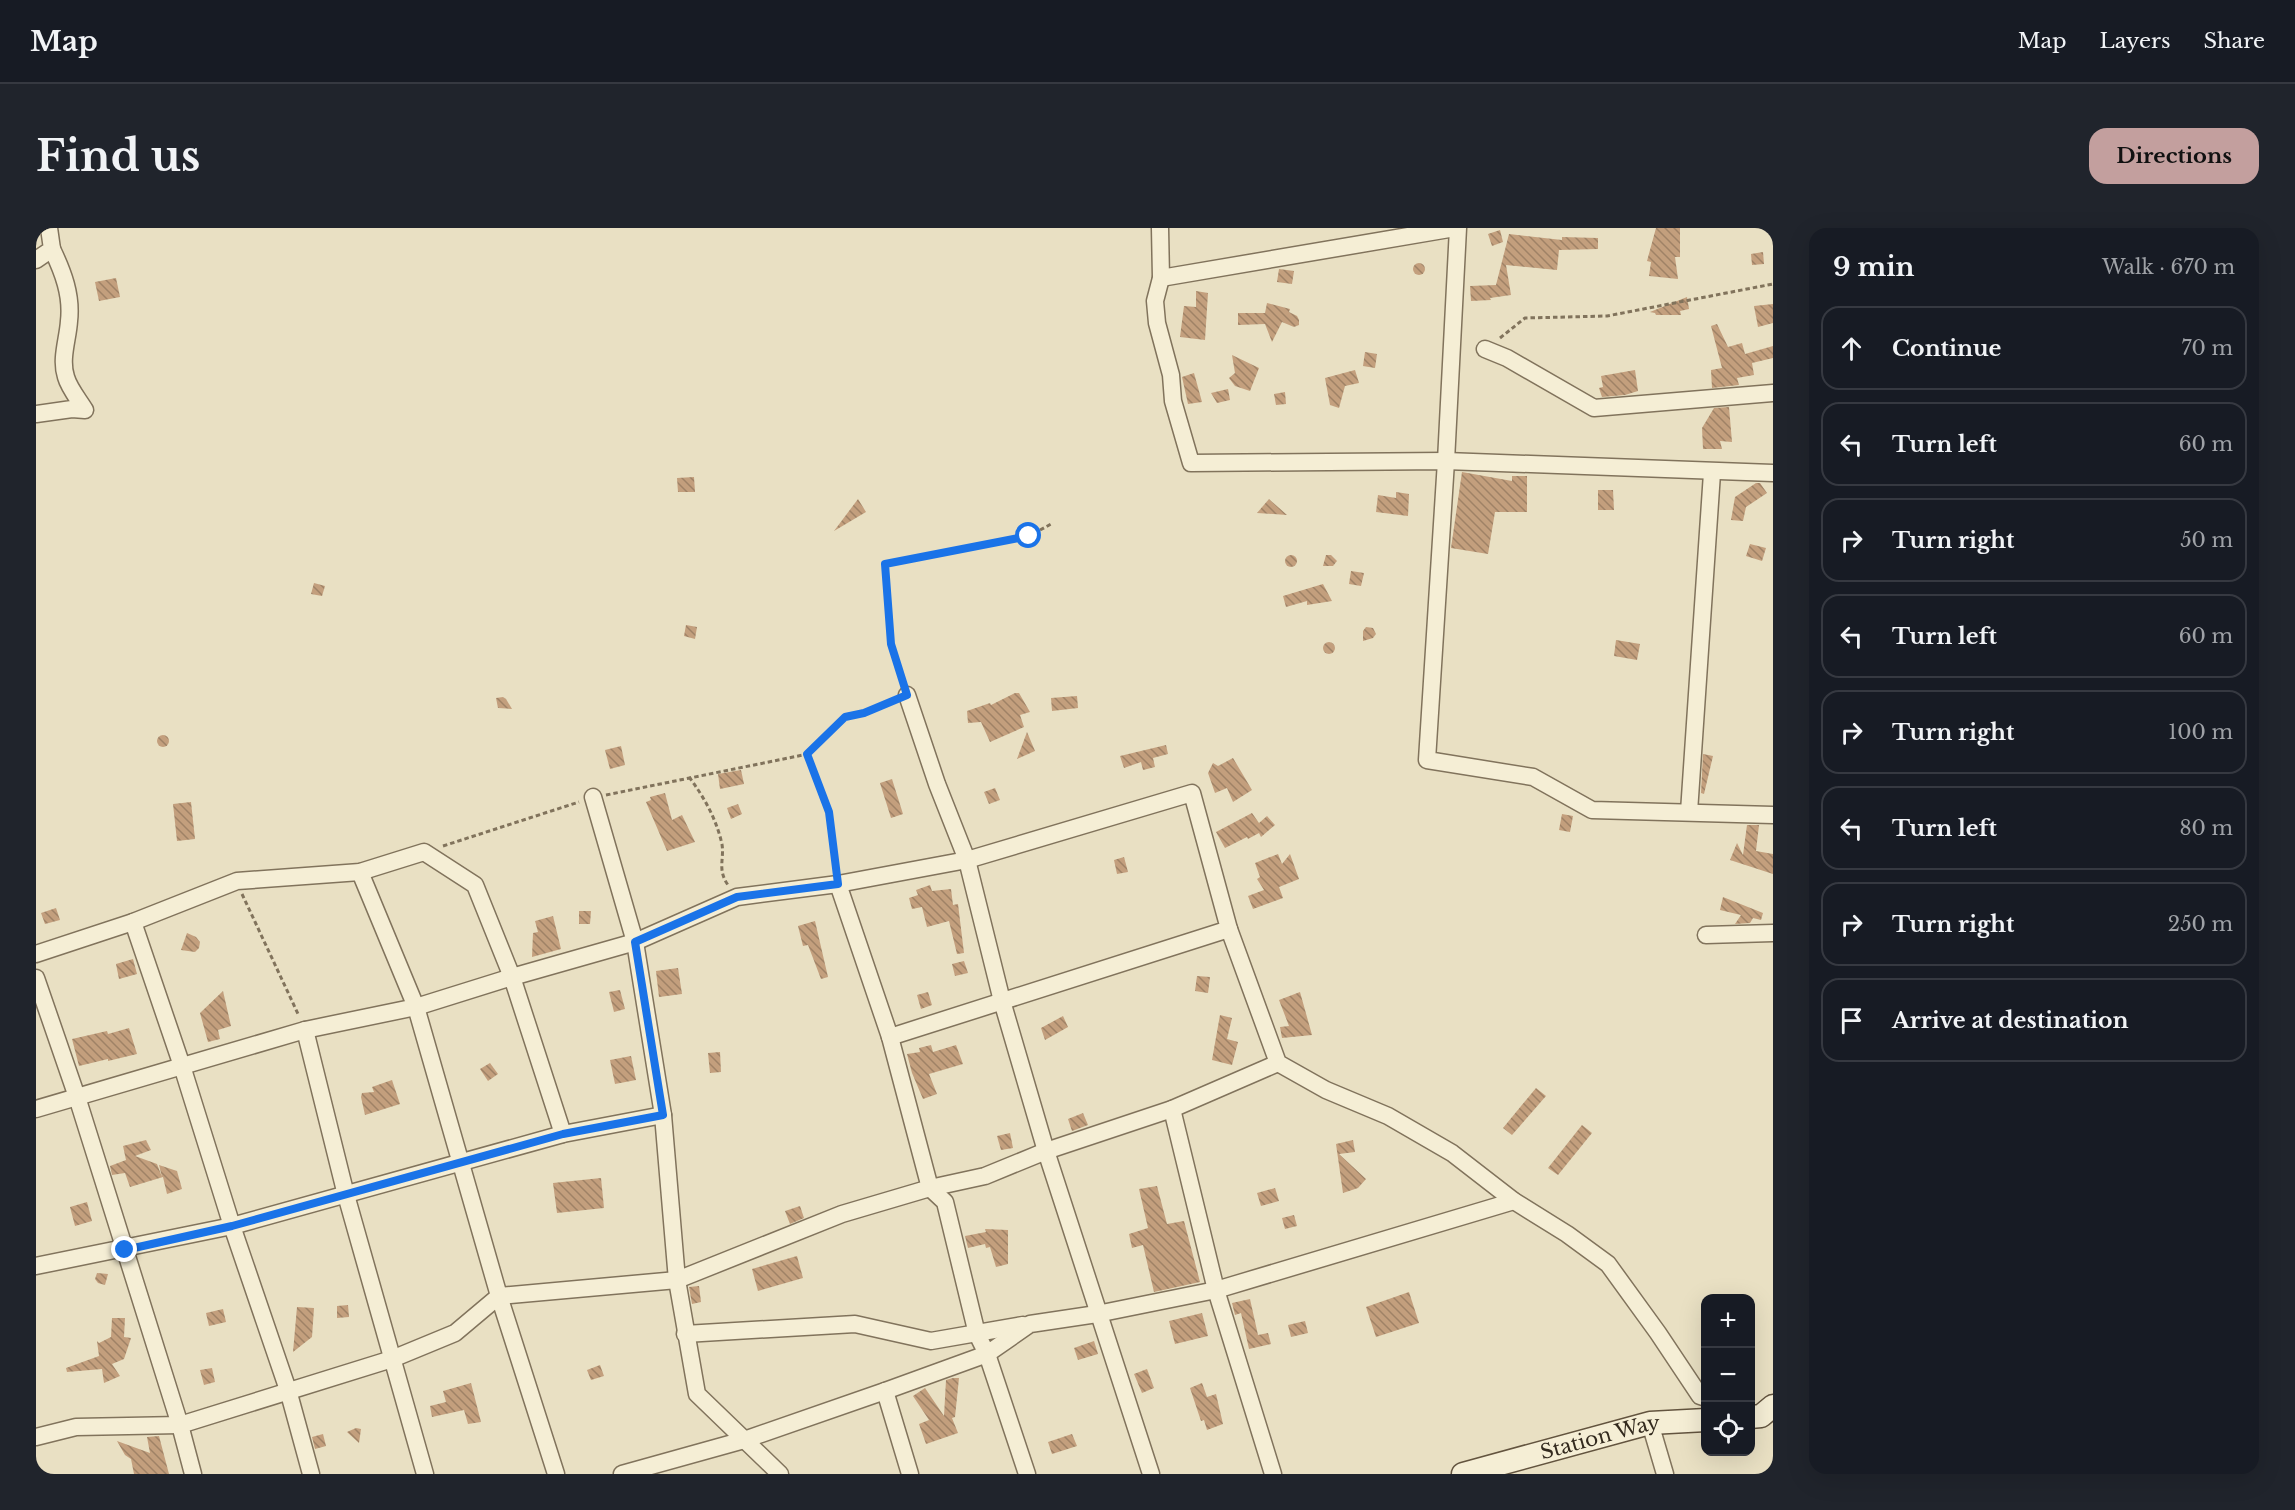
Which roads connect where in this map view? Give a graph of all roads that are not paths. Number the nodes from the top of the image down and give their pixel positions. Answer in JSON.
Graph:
{"nodes":[{"id":1,"x":49,"y":228,"type":"edge"},
{"id":2,"x":1160,"y":228,"type":"edge"},
{"id":3,"x":1456,"y":228,"type":"edge"},
{"id":4,"x":52,"y":249,"type":"junction"},
{"id":5,"x":36,"y":260,"type":"edge"},
{"id":6,"x":1161,"y":278,"type":"junction"},
{"id":7,"x":1485,"y":349,"type":"road end"},
{"id":8,"x":1773,"y":393,"type":"edge"},
{"id":9,"x":36,"y":414,"type":"edge"},
{"id":10,"x":1446,"y":461,"type":"junction"},
{"id":11,"x":1712,"y":473,"type":"junction"},
{"id":12,"x":1773,"y":473,"type":"edge"},
{"id":13,"x":907,"y":695,"type":"road end"},
{"id":14,"x":593,"y":797,"type":"road end"},
{"id":15,"x":1689,"y":812,"type":"junction"},
{"id":16,"x":1773,"y":815,"type":"edge"},
{"id":17,"x":967,"y":860,"type":"junction"},
{"id":18,"x":360,"y":872,"type":"junction"},
{"id":19,"x":838,"y":884,"type":"junction"},
{"id":20,"x":133,"y":922,"type":"junction"},
{"id":21,"x":1229,"y":929,"type":"junction"},
{"id":22,"x":1773,"y":933,"type":"edge"},
{"id":23,"x":1706,"y":935,"type":"dead end"},
{"id":24,"x":635,"y":942,"type":"junction"},
{"id":25,"x":36,"y":954,"type":"edge"},
{"id":26,"x":512,"y":977,"type":"junction"},
{"id":27,"x":36,"y":978,"type":"edge"},
{"id":28,"x":1002,"y":1001,"type":"junction"},
{"id":29,"x":416,"y":1007,"type":"junction"},
{"id":30,"x":305,"y":1030,"type":"junction"},
{"id":31,"x":890,"y":1037,"type":"junction"},
{"id":32,"x":1278,"y":1063,"type":"junction"},
{"id":33,"x":182,"y":1066,"type":"junction"},
{"id":34,"x":77,"y":1097,"type":"junction"},
{"id":35,"x":36,"y":1109,"type":"edge"},
{"id":36,"x":1172,"y":1109,"type":"junction"},
{"id":37,"x":663,"y":1115,"type":"junction"},
{"id":38,"x":563,"y":1134,"type":"junction"},
{"id":39,"x":1046,"y":1151,"type":"junction"},
{"id":40,"x":461,"y":1163,"type":"junction"},
{"id":41,"x":930,"y":1188,"type":"junction"},
{"id":42,"x":346,"y":1195,"type":"junction"},
{"id":43,"x":1514,"y":1201,"type":"junction"},
{"id":44,"x":232,"y":1226,"type":"junction"},
{"id":45,"x":125,"y":1250,"type":"junction"},
{"id":46,"x":36,"y":1266,"type":"edge"},
{"id":47,"x":676,"y":1280,"type":"junction"},
{"id":48,"x":1216,"y":1290,"type":"junction"},
{"id":49,"x":499,"y":1296,"type":"junction"},
{"id":50,"x":1097,"y":1314,"type":"junction"},
{"id":51,"x":1030,"y":1324,"type":"junction"},
{"id":52,"x":685,"y":1334,"type":"junction"},
{"id":53,"x":976,"y":1334,"type":"junction"},
{"id":54,"x":987,"y":1354,"type":"junction"},
{"id":55,"x":392,"y":1359,"type":"junction"},
{"id":56,"x":288,"y":1390,"type":"junction"},
{"id":57,"x":885,"y":1391,"type":"junction"},
{"id":58,"x":1701,"y":1396,"type":"edge"},
{"id":59,"x":1701,"y":1420,"type":"edge"},
{"id":60,"x":1650,"y":1423,"type":"junction"},
{"id":61,"x":180,"y":1425,"type":"junction"},
{"id":62,"x":36,"y":1437,"type":"edge"},
{"id":63,"x":744,"y":1440,"type":"junction"},
{"id":64,"x":193,"y":1474,"type":"edge"},
{"id":65,"x":311,"y":1474,"type":"edge"},
{"id":66,"x":425,"y":1474,"type":"edge"},
{"id":67,"x":556,"y":1474,"type":"edge"},
{"id":68,"x":622,"y":1474,"type":"edge"},
{"id":69,"x":780,"y":1474,"type":"edge"},
{"id":70,"x":910,"y":1474,"type":"edge"},
{"id":71,"x":1027,"y":1474,"type":"edge"},
{"id":72,"x":1151,"y":1474,"type":"edge"},
{"id":73,"x":1273,"y":1474,"type":"edge"},
{"id":74,"x":1463,"y":1474,"type":"edge"},
{"id":75,"x":1665,"y":1474,"type":"edge"}],
"edges":[{"from":1,"to":4,"type":"street"},
{"from":2,"to":6,"type":"street"},
{"from":3,"to":6,"type":"street"},
{"from":3,"to":10,"type":"street"},
{"from":4,"to":5,"type":"street"},
{"from":4,"to":9,"type":"street"},
{"from":6,"to":10,"type":"street"},
{"from":7,"to":8,"type":"street"},
{"from":10,"to":11,"type":"street"},
{"from":10,"to":15,"type":"street"},
{"from":11,"to":12,"type":"street"},
{"from":11,"to":15,"type":"street"},
{"from":13,"to":17,"type":"street"},
{"from":14,"to":24,"type":"street"},
{"from":15,"to":16,"type":"street"},
{"from":17,"to":19,"type":"street"},
{"from":17,"to":21,"type":"street"},
{"from":17,"to":28,"type":"street"},
{"from":18,"to":20,"type":"street"},
{"from":18,"to":26,"type":"street"},
{"from":18,"to":29,"type":"street"},
{"from":19,"to":24,"type":"street"},
{"from":19,"to":31,"type":"street"},
{"from":20,"to":25,"type":"street"},
{"from":20,"to":33,"type":"street"},
{"from":21,"to":28,"type":"street"},
{"from":21,"to":32,"type":"street"},
{"from":22,"to":23,"type":"street"},
{"from":24,"to":26,"type":"street"},
{"from":24,"to":37,"type":"street"},
{"from":26,"to":29,"type":"street"},
{"from":26,"to":38,"type":"street"},
{"from":27,"to":34,"type":"street"},
{"from":28,"to":31,"type":"street"},
{"from":28,"to":39,"type":"street"},
{"from":29,"to":30,"type":"street"},
{"from":29,"to":40,"type":"street"},
{"from":30,"to":33,"type":"street"},
{"from":30,"to":42,"type":"street"},
{"from":31,"to":41,"type":"street"},
{"from":32,"to":36,"type":"street"},
{"from":32,"to":43,"type":"street"},
{"from":33,"to":34,"type":"street"},
{"from":33,"to":44,"type":"street"},
{"from":34,"to":35,"type":"street"},
{"from":34,"to":45,"type":"street"},
{"from":36,"to":39,"type":"street"},
{"from":36,"to":48,"type":"street"},
{"from":37,"to":38,"type":"street"},
{"from":37,"to":47,"type":"street"},
{"from":38,"to":40,"type":"street"},
{"from":39,"to":41,"type":"street"},
{"from":39,"to":50,"type":"street"},
{"from":40,"to":42,"type":"street"},
{"from":40,"to":49,"type":"street"},
{"from":41,"to":47,"type":"street"},
{"from":41,"to":53,"type":"street"},
{"from":42,"to":44,"type":"street"},
{"from":42,"to":55,"type":"street"},
{"from":43,"to":48,"type":"street"},
{"from":43,"to":58,"type":"street"},
{"from":44,"to":45,"type":"street"},
{"from":44,"to":56,"type":"street"},
{"from":45,"to":46,"type":"street"},
{"from":45,"to":61,"type":"street"},
{"from":47,"to":49,"type":"street"},
{"from":47,"to":52,"type":"street"},
{"from":48,"to":50,"type":"street"},
{"from":48,"to":73,"type":"street"},
{"from":49,"to":55,"type":"street"},
{"from":49,"to":67,"type":"street"},
{"from":50,"to":51,"type":"street"},
{"from":50,"to":72,"type":"street"},
{"from":51,"to":53,"type":"street"},
{"from":51,"to":54,"type":"street"},
{"from":52,"to":53,"type":"street"},
{"from":52,"to":63,"type":"street"},
{"from":53,"to":54,"type":"street"},
{"from":54,"to":57,"type":"street"},
{"from":54,"to":71,"type":"street"},
{"from":55,"to":56,"type":"street"},
{"from":55,"to":66,"type":"street"},
{"from":56,"to":61,"type":"street"},
{"from":56,"to":65,"type":"street"},
{"from":57,"to":63,"type":"street"},
{"from":57,"to":70,"type":"street"},
{"from":59,"to":60,"type":"main road","name":"Station Way"},
{"from":60,"to":74,"type":"main road","name":"Station Way"},
{"from":60,"to":75,"type":"street"},
{"from":61,"to":62,"type":"street"},
{"from":61,"to":64,"type":"street"},
{"from":63,"to":68,"type":"street"},
{"from":63,"to":69,"type":"street"}]}
